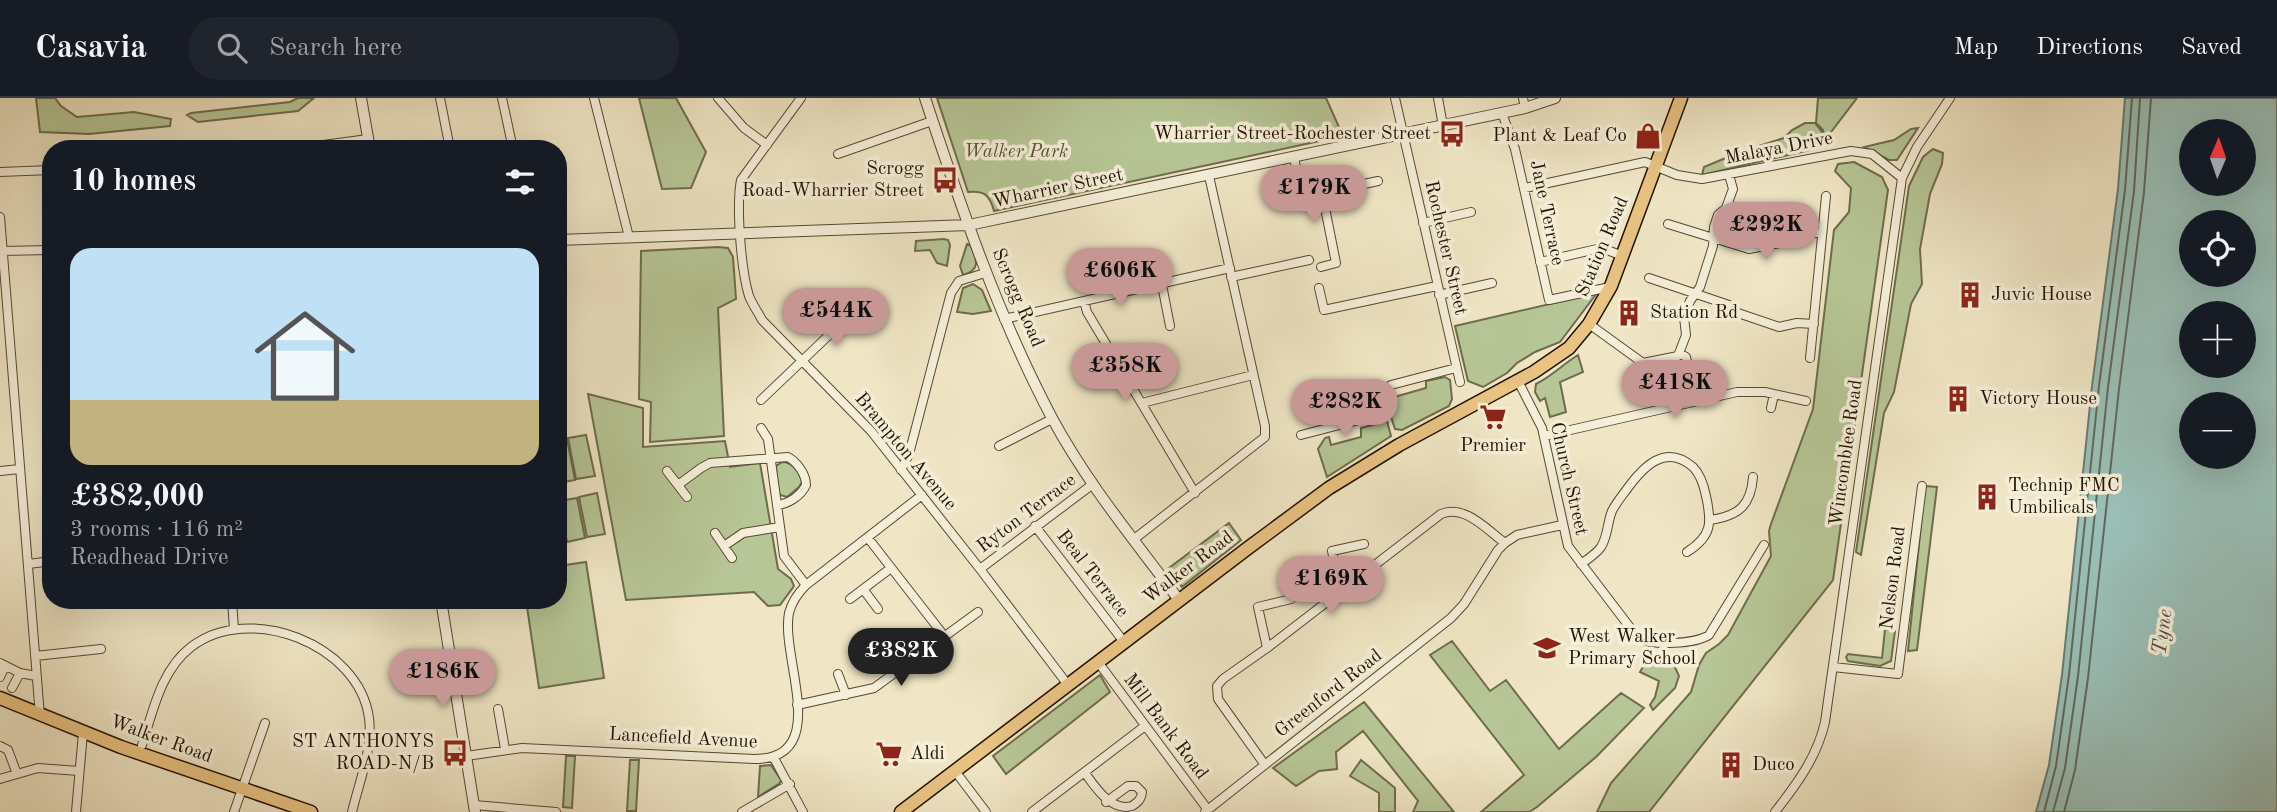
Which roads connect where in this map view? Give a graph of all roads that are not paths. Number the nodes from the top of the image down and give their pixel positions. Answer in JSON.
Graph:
{"nodes":[{"id":1,"x":361,"y":98,"type":"edge"},
{"id":2,"x":440,"y":98,"type":"edge"},
{"id":3,"x":502,"y":98,"type":"edge"},
{"id":4,"x":594,"y":98,"type":"edge"},
{"id":5,"x":718,"y":98,"type":"edge"},
{"id":6,"x":801,"y":98,"type":"edge"},
{"id":7,"x":925,"y":98,"type":"edge"},
{"id":8,"x":1395,"y":98,"type":"edge"},
{"id":9,"x":1438,"y":98,"type":"edge"},
{"id":10,"x":1555,"y":98,"type":"edge"},
{"id":11,"x":1681,"y":98,"type":"edge"},
{"id":12,"x":1950,"y":98,"type":"edge"},
{"id":13,"x":1524,"y":103,"type":"edge"},
{"id":14,"x":1502,"y":113,"type":"junction"},
{"id":15,"x":932,"y":121,"type":"junction"},
{"id":16,"x":1443,"y":126,"type":"junction"},
{"id":17,"x":1402,"y":135,"type":"junction"},
{"id":18,"x":368,"y":140,"type":"edge"},
{"id":19,"x":448,"y":140,"type":"edge"},
{"id":20,"x":511,"y":140,"type":"edge"},
{"id":21,"x":767,"y":145,"type":"junction"},
{"id":22,"x":838,"y":155,"type":"dead end"},
{"id":23,"x":1294,"y":158,"type":"junction"},
{"id":24,"x":1656,"y":166,"type":"junction"},
{"id":25,"x":42,"y":170,"type":"edge"},
{"id":26,"x":0,"y":172,"type":"edge"},
{"id":27,"x":1730,"y":175,"type":"junction"},
{"id":28,"x":1209,"y":176,"type":"junction"},
{"id":29,"x":1902,"y":178,"type":"junction"},
{"id":30,"x":1378,"y":181,"type":"dead end"},
{"id":31,"x":1525,"y":188,"type":"junction"},
{"id":32,"x":1322,"y":193,"type":"junction"},
{"id":33,"x":1826,"y":195,"type":"dead end"},
{"id":34,"x":1471,"y":212,"type":"dead end"},
{"id":35,"x":0,"y":217,"type":"edge"},
{"id":36,"x":1423,"y":223,"type":"junction"},
{"id":37,"x":969,"y":225,"type":"junction"},
{"id":38,"x":1668,"y":225,"type":"dead end"},
{"id":39,"x":1821,"y":233,"type":"junction"},
{"id":40,"x":741,"y":234,"type":"junction"},
{"id":41,"x":629,"y":237,"type":"junction"},
{"id":42,"x":1714,"y":237,"type":"junction"},
{"id":43,"x":567,"y":240,"type":"edge"},
{"id":44,"x":42,"y":250,"type":"edge"},
{"id":45,"x":1,"y":251,"type":"edge"},
{"id":46,"x":1623,"y":256,"type":"junction"},
{"id":47,"x":1309,"y":261,"type":"dead end"},
{"id":48,"x":1541,"y":262,"type":"junction"},
{"id":49,"x":1321,"y":267,"type":"dead end"},
{"id":50,"x":985,"y":273,"type":"junction"},
{"id":51,"x":1231,"y":273,"type":"junction"},
{"id":52,"x":1649,"y":278,"type":"dead end"},
{"id":53,"x":1492,"y":283,"type":"dead end"},
{"id":54,"x":1162,"y":285,"type":"junction"},
{"id":55,"x":1611,"y":286,"type":"junction"},
{"id":56,"x":1319,"y":288,"type":"dead end"},
{"id":57,"x":1438,"y":290,"type":"junction"},
{"id":58,"x":1696,"y":295,"type":"junction"},
{"id":59,"x":1084,"y":301,"type":"junction"},
{"id":60,"x":851,"y":314,"type":"dead end"},
{"id":61,"x":1004,"y":319,"type":"junction"},
{"id":62,"x":1589,"y":324,"type":"junction"},
{"id":63,"x":1814,"y":324,"type":"junction"},
{"id":64,"x":1170,"y":326,"type":"dead end"},
{"id":65,"x":1679,"y":354,"type":"junction"},
{"id":66,"x":1810,"y":358,"type":"dead end"},
{"id":67,"x":801,"y":361,"type":"junction"},
{"id":68,"x":1643,"y":363,"type":"junction"},
{"id":69,"x":1456,"y":368,"type":"junction"},
{"id":70,"x":1254,"y":375,"type":"junction"},
{"id":71,"x":1518,"y":381,"type":"junction"},
{"id":72,"x":1460,"y":382,"type":"dead end"},
{"id":73,"x":1693,"y":392,"type":"dead end"},
{"id":74,"x":1774,"y":394,"type":"junction"},
{"id":75,"x":761,"y":400,"type":"dead end"},
{"id":76,"x":1650,"y":400,"type":"dead end"},
{"id":77,"x":1806,"y":401,"type":"dead end"},
{"id":78,"x":1142,"y":403,"type":"junction"},
{"id":79,"x":1771,"y":408,"type":"dead end"},
{"id":80,"x":1052,"y":419,"type":"junction"},
{"id":81,"x":761,"y":428,"type":"dead end"},
{"id":82,"x":1301,"y":435,"type":"dead end"},
{"id":83,"x":1544,"y":436,"type":"junction"},
{"id":84,"x":999,"y":446,"type":"dead end"},
{"id":85,"x":770,"y":458,"type":"junction"},
{"id":86,"x":1634,"y":464,"type":"dead end"},
{"id":87,"x":20,"y":469,"type":"junction"},
{"id":88,"x":901,"y":470,"type":"junction"},
{"id":89,"x":0,"y":471,"type":"edge"},
{"id":90,"x":667,"y":471,"type":"dead end"},
{"id":91,"x":1642,"y":471,"type":"junction"},
{"id":92,"x":1753,"y":477,"type":"dead end"},
{"id":93,"x":1093,"y":484,"type":"junction"},
{"id":94,"x":678,"y":485,"type":"junction"},
{"id":95,"x":1922,"y":486,"type":"dead end"},
{"id":96,"x":1195,"y":493,"type":"junction"},
{"id":97,"x":922,"y":495,"type":"junction"},
{"id":98,"x":687,"y":497,"type":"dead end"},
{"id":99,"x":776,"y":505,"type":"junction"},
{"id":100,"x":1710,"y":520,"type":"junction"},
{"id":101,"x":1035,"y":526,"type":"junction"},
{"id":102,"x":1562,"y":526,"type":"junction"},
{"id":103,"x":780,"y":527,"type":"junction"},
{"id":104,"x":715,"y":533,"type":"dead end"},
{"id":105,"x":868,"y":538,"type":"junction"},
{"id":106,"x":1133,"y":540,"type":"junction"},
{"id":107,"x":1505,"y":543,"type":"junction"},
{"id":108,"x":1364,"y":544,"type":"dead end"},
{"id":109,"x":1764,"y":545,"type":"dead end"},
{"id":110,"x":724,"y":546,"type":"junction"},
{"id":111,"x":1687,"y":552,"type":"dead end"},
{"id":112,"x":732,"y":558,"type":"dead end"},
{"id":113,"x":42,"y":562,"type":"edge"},
{"id":114,"x":29,"y":564,"type":"junction"},
{"id":115,"x":1581,"y":564,"type":"junction"},
{"id":116,"x":891,"y":568,"type":"junction"},
{"id":117,"x":980,"y":569,"type":"junction"},
{"id":118,"x":806,"y":585,"type":"junction"},
{"id":119,"x":863,"y":589,"type":"junction"},
{"id":120,"x":1341,"y":591,"type":"junction"},
{"id":121,"x":850,"y":599,"type":"dead end"},
{"id":122,"x":1291,"y":599,"type":"dead end"},
{"id":123,"x":1179,"y":600,"type":"junction"},
{"id":124,"x":233,"y":609,"type":"edge"},
{"id":125,"x":442,"y":609,"type":"edge"},
{"id":126,"x":878,"y":609,"type":"dead end"},
{"id":127,"x":978,"y":612,"type":"dead end"},
{"id":128,"x":234,"y":629,"type":"junction"},
{"id":129,"x":945,"y":637,"type":"junction"},
{"id":130,"x":1124,"y":642,"type":"junction"},
{"id":131,"x":1267,"y":648,"type":"junction"},
{"id":132,"x":101,"y":649,"type":"dead end"},
{"id":133,"x":35,"y":656,"type":"junction"},
{"id":134,"x":1098,"y":662,"type":"junction"},
{"id":135,"x":2,"y":664,"type":"edge"},
{"id":136,"x":1833,"y":667,"type":"junction"},
{"id":137,"x":20,"y":673,"type":"junction"},
{"id":138,"x":838,"y":674,"type":"dead end"},
{"id":139,"x":36,"y":676,"type":"junction"},
{"id":140,"x":0,"y":677,"type":"edge"},
{"id":141,"x":1068,"y":685,"type":"junction"},
{"id":142,"x":12,"y":688,"type":"dead end"},
{"id":143,"x":846,"y":695,"type":"junction"},
{"id":144,"x":0,"y":698,"type":"edge"},
{"id":145,"x":797,"y":705,"type":"junction"},
{"id":146,"x":498,"y":709,"type":"dead end"},
{"id":147,"x":40,"y":716,"type":"junction"},
{"id":148,"x":265,"y":723,"type":"dead end"},
{"id":149,"x":1145,"y":726,"type":"junction"},
{"id":150,"x":83,"y":733,"type":"junction"},
{"id":151,"x":142,"y":745,"type":"dead end"},
{"id":152,"x":0,"y":746,"type":"edge"},
{"id":153,"x":505,"y":749,"type":"junction"},
{"id":154,"x":466,"y":756,"type":"junction"},
{"id":155,"x":774,"y":758,"type":"junction"},
{"id":156,"x":1265,"y":765,"type":"junction"},
{"id":157,"x":79,"y":771,"type":"junction"},
{"id":158,"x":955,"y":771,"type":"junction"},
{"id":159,"x":1084,"y":773,"type":"junction"},
{"id":160,"x":17,"y":774,"type":"junction"},
{"id":161,"x":0,"y":779,"type":"edge"},
{"id":162,"x":790,"y":784,"type":"junction"},
{"id":163,"x":242,"y":789,"type":"junction"},
{"id":164,"x":1106,"y":802,"type":"dead end"},
{"id":165,"x":474,"y":809,"type":"edge"},
{"id":166,"x":1207,"y":811,"type":"edge"},
{"id":167,"x":76,"y":812,"type":"edge"},
{"id":168,"x":234,"y":812,"type":"edge"},
{"id":169,"x":311,"y":812,"type":"edge"},
{"id":170,"x":352,"y":812,"type":"edge"},
{"id":171,"x":556,"y":812,"type":"edge"},
{"id":172,"x":742,"y":812,"type":"edge"},
{"id":173,"x":803,"y":812,"type":"edge"},
{"id":174,"x":901,"y":812,"type":"edge"},
{"id":175,"x":986,"y":812,"type":"edge"},
{"id":176,"x":1032,"y":812,"type":"edge"},
{"id":177,"x":1775,"y":812,"type":"edge"}],
"edges":[{"from":1,"to":18,"type":"street"},
{"from":2,"to":19,"type":"street"},
{"from":3,"to":20,"type":"street"},
{"from":4,"to":41,"type":"street"},
{"from":5,"to":21,"type":"street"},
{"from":6,"to":21,"type":"street","name":"Brampton Avenue"},
{"from":7,"to":15,"type":"street","name":"Scrogg Road"},
{"from":8,"to":17,"type":"street","name":"Rochester Street"},
{"from":9,"to":16,"type":"street"},
{"from":10,"to":13,"type":"street","name":"Wharrier Street"},
{"from":11,"to":24,"type":"main road","name":"Station Road"},
{"from":12,"to":29,"type":"street","name":"Wincomblee Road"},
{"from":13,"to":14,"type":"street","name":"Wharrier Street"},
{"from":14,"to":16,"type":"street","name":"Wharrier Street"},
{"from":14,"to":31,"type":"street","name":"Jane Terrace"},
{"from":15,"to":22,"type":"street"},
{"from":15,"to":37,"type":"street","name":"Scrogg Road"},
{"from":16,"to":17,"type":"street","name":"Wharrier Street"},
{"from":17,"to":23,"type":"street","name":"Wharrier Street"},
{"from":17,"to":36,"type":"street","name":"Rochester Street"},
{"from":21,"to":40,"type":"street","name":"Brampton Avenue"},
{"from":23,"to":28,"type":"street","name":"Wharrier Street"},
{"from":23,"to":32,"type":"street"},
{"from":24,"to":27,"type":"street","name":"Malaya Drive"},
{"from":24,"to":31,"type":"street","name":"Malaya Drive"},
{"from":24,"to":46,"type":"main road","name":"Station Road"},
{"from":25,"to":26,"type":"street"},
{"from":27,"to":29,"type":"street","name":"Malaya Drive"},
{"from":27,"to":42,"type":"street"},
{"from":28,"to":37,"type":"street","name":"Wharrier Street"},
{"from":28,"to":51,"type":"street"},
{"from":29,"to":136,"type":"street","name":"Wincomblee Road"},
{"from":30,"to":32,"type":"street"},
{"from":31,"to":48,"type":"street","name":"Jane Terrace"},
{"from":32,"to":49,"type":"street"},
{"from":33,"to":39,"type":"street"},
{"from":34,"to":36,"type":"street"},
{"from":35,"to":45,"type":"street"},
{"from":36,"to":57,"type":"street","name":"Rochester Street"},
{"from":37,"to":40,"type":"street","name":"Wharrier Street"},
{"from":37,"to":50,"type":"street","name":"Scrogg Road"},
{"from":38,"to":42,"type":"street"},
{"from":39,"to":42,"type":"street"},
{"from":39,"to":63,"type":"street"},
{"from":40,"to":41,"type":"street","name":"Wharrier Street"},
{"from":40,"to":67,"type":"street","name":"Brampton Avenue"},
{"from":41,"to":43,"type":"street","name":"Wharrier Street"},
{"from":42,"to":58,"type":"street"},
{"from":44,"to":45,"type":"street"},
{"from":45,"to":87,"type":"street"},
{"from":46,"to":48,"type":"street"},
{"from":46,"to":55,"type":"main road","name":"Station Road"},
{"from":47,"to":51,"type":"street"},
{"from":48,"to":55,"type":"street","name":"Jane Terrace"},
{"from":50,"to":61,"type":"street","name":"Scrogg Road"},
{"from":50,"to":88,"type":"street"},
{"from":51,"to":54,"type":"street"},
{"from":51,"to":70,"type":"street"},
{"from":52,"to":58,"type":"street"},
{"from":53,"to":57,"type":"street"},
{"from":54,"to":59,"type":"street"},
{"from":54,"to":64,"type":"street"},
{"from":55,"to":62,"type":"main road","name":"Station Road"},
{"from":56,"to":57,"type":"street"},
{"from":57,"to":69,"type":"street","name":"Rochester Street"},
{"from":58,"to":63,"type":"street"},
{"from":58,"to":65,"type":"street"},
{"from":59,"to":61,"type":"street"},
{"from":59,"to":78,"type":"street"},
{"from":60,"to":67,"type":"street"},
{"from":61,"to":80,"type":"street","name":"Scrogg Road"},
{"from":62,"to":68,"type":"street"},
{"from":62,"to":71,"type":"main road","name":"Station Road"},
{"from":63,"to":66,"type":"street"},
{"from":65,"to":68,"type":"street"},
{"from":65,"to":73,"type":"street"},
{"from":67,"to":75,"type":"street"},
{"from":67,"to":88,"type":"street","name":"Brampton Avenue"},
{"from":68,"to":76,"type":"street"},
{"from":69,"to":72,"type":"street","name":"Rochester Street"},
{"from":69,"to":82,"type":"street"},
{"from":70,"to":78,"type":"street"},
{"from":70,"to":96,"type":"street"},
{"from":71,"to":83,"type":"street","name":"Church Street"},
{"from":71,"to":123,"type":"main road","name":"Walker Road"},
{"from":74,"to":77,"type":"street"},
{"from":74,"to":79,"type":"street"},
{"from":74,"to":83,"type":"street"},
{"from":78,"to":96,"type":"street"},
{"from":80,"to":84,"type":"street"},
{"from":80,"to":93,"type":"street","name":"Scrogg Road"},
{"from":81,"to":85,"type":"street"},
{"from":83,"to":102,"type":"street","name":"Church Street"},
{"from":85,"to":94,"type":"street"},
{"from":85,"to":99,"type":"street"},
{"from":85,"to":99,"type":"street"},
{"from":86,"to":91,"type":"street"},
{"from":87,"to":89,"type":"street"},
{"from":87,"to":114,"type":"street"},
{"from":88,"to":97,"type":"street","name":"Brampton Avenue"},
{"from":90,"to":94,"type":"street"},
{"from":91,"to":100,"type":"street"},
{"from":91,"to":115,"type":"street"},
{"from":92,"to":100,"type":"street"},
{"from":93,"to":101,"type":"street","name":"Ryton Terrace"},
{"from":93,"to":106,"type":"street","name":"Scrogg Road"},
{"from":94,"to":98,"type":"street"},
{"from":95,"to":136,"type":"street","name":"Nelson Road"},
{"from":96,"to":106,"type":"street"},
{"from":97,"to":105,"type":"street","name":"Lancefield Avenue"},
{"from":97,"to":117,"type":"street","name":"Brampton Avenue"},
{"from":99,"to":103,"type":"street"},
{"from":100,"to":111,"type":"street"},
{"from":101,"to":117,"type":"street","name":"Ryton Terrace"},
{"from":101,"to":130,"type":"street","name":"Beal Terrace"},
{"from":102,"to":107,"type":"street"},
{"from":102,"to":115,"type":"street","name":"Church Street"},
{"from":103,"to":110,"type":"street"},
{"from":103,"to":118,"type":"street"},
{"from":104,"to":110,"type":"street"},
{"from":105,"to":116,"type":"street"},
{"from":105,"to":118,"type":"street","name":"Lancefield Avenue"},
{"from":106,"to":123,"type":"street","name":"Scrogg Road"},
{"from":107,"to":120,"type":"street"},
{"from":107,"to":156,"type":"street","name":"Greenford Road"},
{"from":108,"to":120,"type":"street"},
{"from":109,"to":115,"type":"street","name":"Church Street"},
{"from":110,"to":112,"type":"street"},
{"from":113,"to":114,"type":"street"},
{"from":114,"to":133,"type":"street"},
{"from":116,"to":119,"type":"street"},
{"from":116,"to":129,"type":"street"},
{"from":117,"to":141,"type":"street","name":"Brampton Avenue"},
{"from":118,"to":145,"type":"street","name":"Lancefield Avenue"},
{"from":119,"to":121,"type":"street"},
{"from":119,"to":126,"type":"street"},
{"from":120,"to":131,"type":"street"},
{"from":122,"to":131,"type":"street"},
{"from":123,"to":130,"type":"main road","name":"Walker Road"},
{"from":124,"to":128,"type":"street"},
{"from":125,"to":154,"type":"street"},
{"from":127,"to":129,"type":"street"},
{"from":128,"to":151,"type":"street"},
{"from":128,"to":170,"type":"street"},
{"from":129,"to":143,"type":"street"},
{"from":130,"to":134,"type":"main road","name":"Walker Road"},
{"from":131,"to":156,"type":"street"},
{"from":132,"to":133,"type":"street"},
{"from":133,"to":139,"type":"street"},
{"from":134,"to":141,"type":"main road","name":"Walker Road"},
{"from":134,"to":149,"type":"street","name":"Mill Bank Road"},
{"from":135,"to":137,"type":"street"},
{"from":135,"to":140,"type":"street"},
{"from":136,"to":177,"type":"street","name":"Wincomblee Road"},
{"from":137,"to":139,"type":"street"},
{"from":137,"to":142,"type":"street"},
{"from":138,"to":143,"type":"street"},
{"from":139,"to":147,"type":"street"},
{"from":141,"to":158,"type":"main road","name":"Walker Road"},
{"from":143,"to":145,"type":"street"},
{"from":144,"to":147,"type":"main road","name":"Walker Road"},
{"from":145,"to":155,"type":"street","name":"Lancefield Avenue"},
{"from":146,"to":153,"type":"street"},
{"from":147,"to":150,"type":"main road","name":"Walker Road"},
{"from":148,"to":163,"type":"street"},
{"from":149,"to":159,"type":"street"},
{"from":149,"to":166,"type":"street","name":"Mill Bank Road"},
{"from":150,"to":157,"type":"street"},
{"from":150,"to":163,"type":"main road","name":"Walker Road"},
{"from":152,"to":160,"type":"street"},
{"from":153,"to":154,"type":"street","name":"Lancefield Avenue"},
{"from":153,"to":155,"type":"street","name":"Lancefield Avenue"},
{"from":154,"to":165,"type":"street"},
{"from":155,"to":162,"type":"street"},
{"from":156,"to":166,"type":"street","name":"Greenford Road"},
{"from":157,"to":160,"type":"street"},
{"from":157,"to":167,"type":"street"},
{"from":158,"to":174,"type":"main road","name":"Walker Road"},
{"from":158,"to":175,"type":"street"},
{"from":159,"to":164,"type":"street"},
{"from":159,"to":176,"type":"street"},
{"from":160,"to":161,"type":"street"},
{"from":162,"to":172,"type":"street"},
{"from":162,"to":173,"type":"street"},
{"from":163,"to":168,"type":"street"},
{"from":163,"to":169,"type":"main road","name":"Walker Road"},
{"from":165,"to":171,"type":"street"}]}
